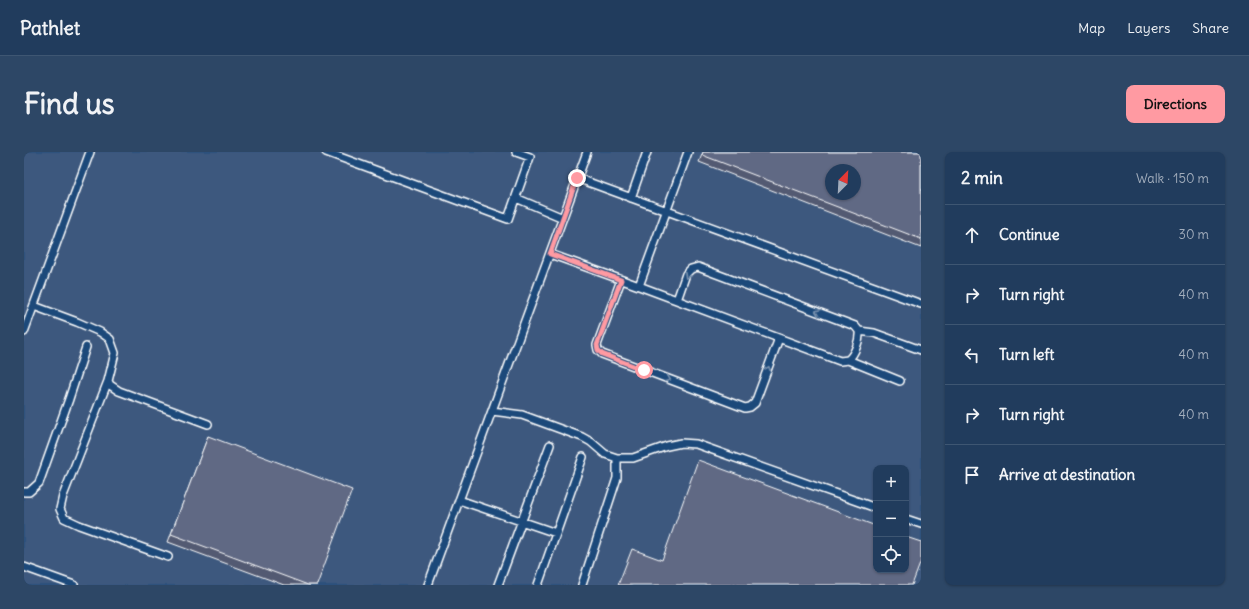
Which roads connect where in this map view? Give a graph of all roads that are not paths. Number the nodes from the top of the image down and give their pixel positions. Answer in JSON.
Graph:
{"nodes":[{"id":1,"x":90,"y":152,"type":"edge"},
{"id":2,"x":326,"y":152,"type":"edge"},
{"id":3,"x":516,"y":152,"type":"edge"},
{"id":4,"x":587,"y":152,"type":"edge"},
{"id":5,"x":647,"y":152,"type":"edge"},
{"id":6,"x":688,"y":152,"type":"edge"},
{"id":7,"x":531,"y":155,"type":"edge"},
{"id":8,"x":577,"y":178,"type":"junction"},
{"id":9,"x":516,"y":198,"type":"junction"},
{"id":10,"x":631,"y":198,"type":"junction"},
{"id":11,"x":667,"y":211,"type":"junction"},
{"id":12,"x":563,"y":218,"type":"junction"},
{"id":13,"x":550,"y":254,"type":"junction"},
{"id":14,"x":621,"y":280,"type":"junction"},
{"id":15,"x":639,"y":286,"type":"junction"},
{"id":16,"x":677,"y":300,"type":"junction"},
{"id":17,"x":921,"y":304,"type":"edge"},
{"id":18,"x":34,"y":306,"type":"junction"},
{"id":19,"x":857,"y":328,"type":"junction"},
{"id":20,"x":24,"y":332,"type":"edge"},
{"id":21,"x":779,"y":338,"type":"junction"},
{"id":22,"x":86,"y":347,"type":"dead end"},
{"id":23,"x":921,"y":350,"type":"edge"},
{"id":24,"x":848,"y":360,"type":"junction"},
{"id":25,"x":108,"y":381,"type":"junction"},
{"id":26,"x":900,"y":381,"type":"dead end"},
{"id":27,"x":492,"y":411,"type":"junction"},
{"id":28,"x":208,"y":424,"type":"dead end"},
{"id":29,"x":550,"y":445,"type":"dead end"},
{"id":30,"x":583,"y":457,"type":"dead end"},
{"id":31,"x":617,"y":458,"type":"junction"},
{"id":32,"x":24,"y":492,"type":"edge"},
{"id":33,"x":459,"y":500,"type":"junction"},
{"id":34,"x":873,"y":507,"type":"edge"},
{"id":35,"x":909,"y":520,"type":"edge"},
{"id":36,"x":522,"y":521,"type":"junction"},
{"id":37,"x":921,"y":524,"type":"edge"},
{"id":38,"x":556,"y":533,"type":"junction"},
{"id":39,"x":168,"y":557,"type":"dead end"},
{"id":40,"x":24,"y":567,"type":"edge"},
{"id":41,"x":74,"y":585,"type":"edge"},
{"id":42,"x":428,"y":585,"type":"edge"},
{"id":43,"x":498,"y":585,"type":"edge"},
{"id":44,"x":538,"y":585,"type":"edge"},
{"id":45,"x":582,"y":585,"type":"edge"}],
"edges":[{"from":1,"to":18,"type":"lane"},
{"from":2,"to":9,"type":"lane"},
{"from":3,"to":7,"type":"lane"},
{"from":4,"to":8,"type":"lane"},
{"from":5,"to":10,"type":"lane"},
{"from":6,"to":11,"type":"lane"},
{"from":7,"to":9,"type":"lane"},
{"from":8,"to":10,"type":"lane"},
{"from":8,"to":12,"type":"lane"},
{"from":9,"to":12,"type":"lane"},
{"from":10,"to":11,"type":"lane"},
{"from":11,"to":15,"type":"lane"},
{"from":11,"to":17,"type":"lane"},
{"from":12,"to":13,"type":"lane"},
{"from":13,"to":14,"type":"lane"},
{"from":13,"to":27,"type":"lane"},
{"from":14,"to":15,"type":"lane"},
{"from":14,"to":21,"type":"lane","one_way":true},
{"from":15,"to":16,"type":"lane"},
{"from":19,"to":16,"type":"lane","one_way":true},
{"from":16,"to":21,"type":"lane"},
{"from":18,"to":20,"type":"lane"},
{"from":18,"to":25,"type":"lane"},
{"from":19,"to":23,"type":"lane"},
{"from":19,"to":24,"type":"lane"},
{"from":21,"to":24,"type":"lane"},
{"from":22,"to":32,"type":"lane"},
{"from":24,"to":26,"type":"lane"},
{"from":25,"to":28,"type":"lane"},
{"from":25,"to":39,"type":"lane"},
{"from":27,"to":31,"type":"lane"},
{"from":27,"to":33,"type":"lane"},
{"from":29,"to":36,"type":"lane"},
{"from":30,"to":38,"type":"lane"},
{"from":31,"to":34,"type":"lane"},
{"from":31,"to":45,"type":"lane"},
{"from":33,"to":36,"type":"lane"},
{"from":33,"to":42,"type":"lane"},
{"from":35,"to":37,"type":"lane"},
{"from":36,"to":38,"type":"lane"},
{"from":36,"to":43,"type":"lane"},
{"from":38,"to":44,"type":"lane"},
{"from":40,"to":41,"type":"lane"}]}
